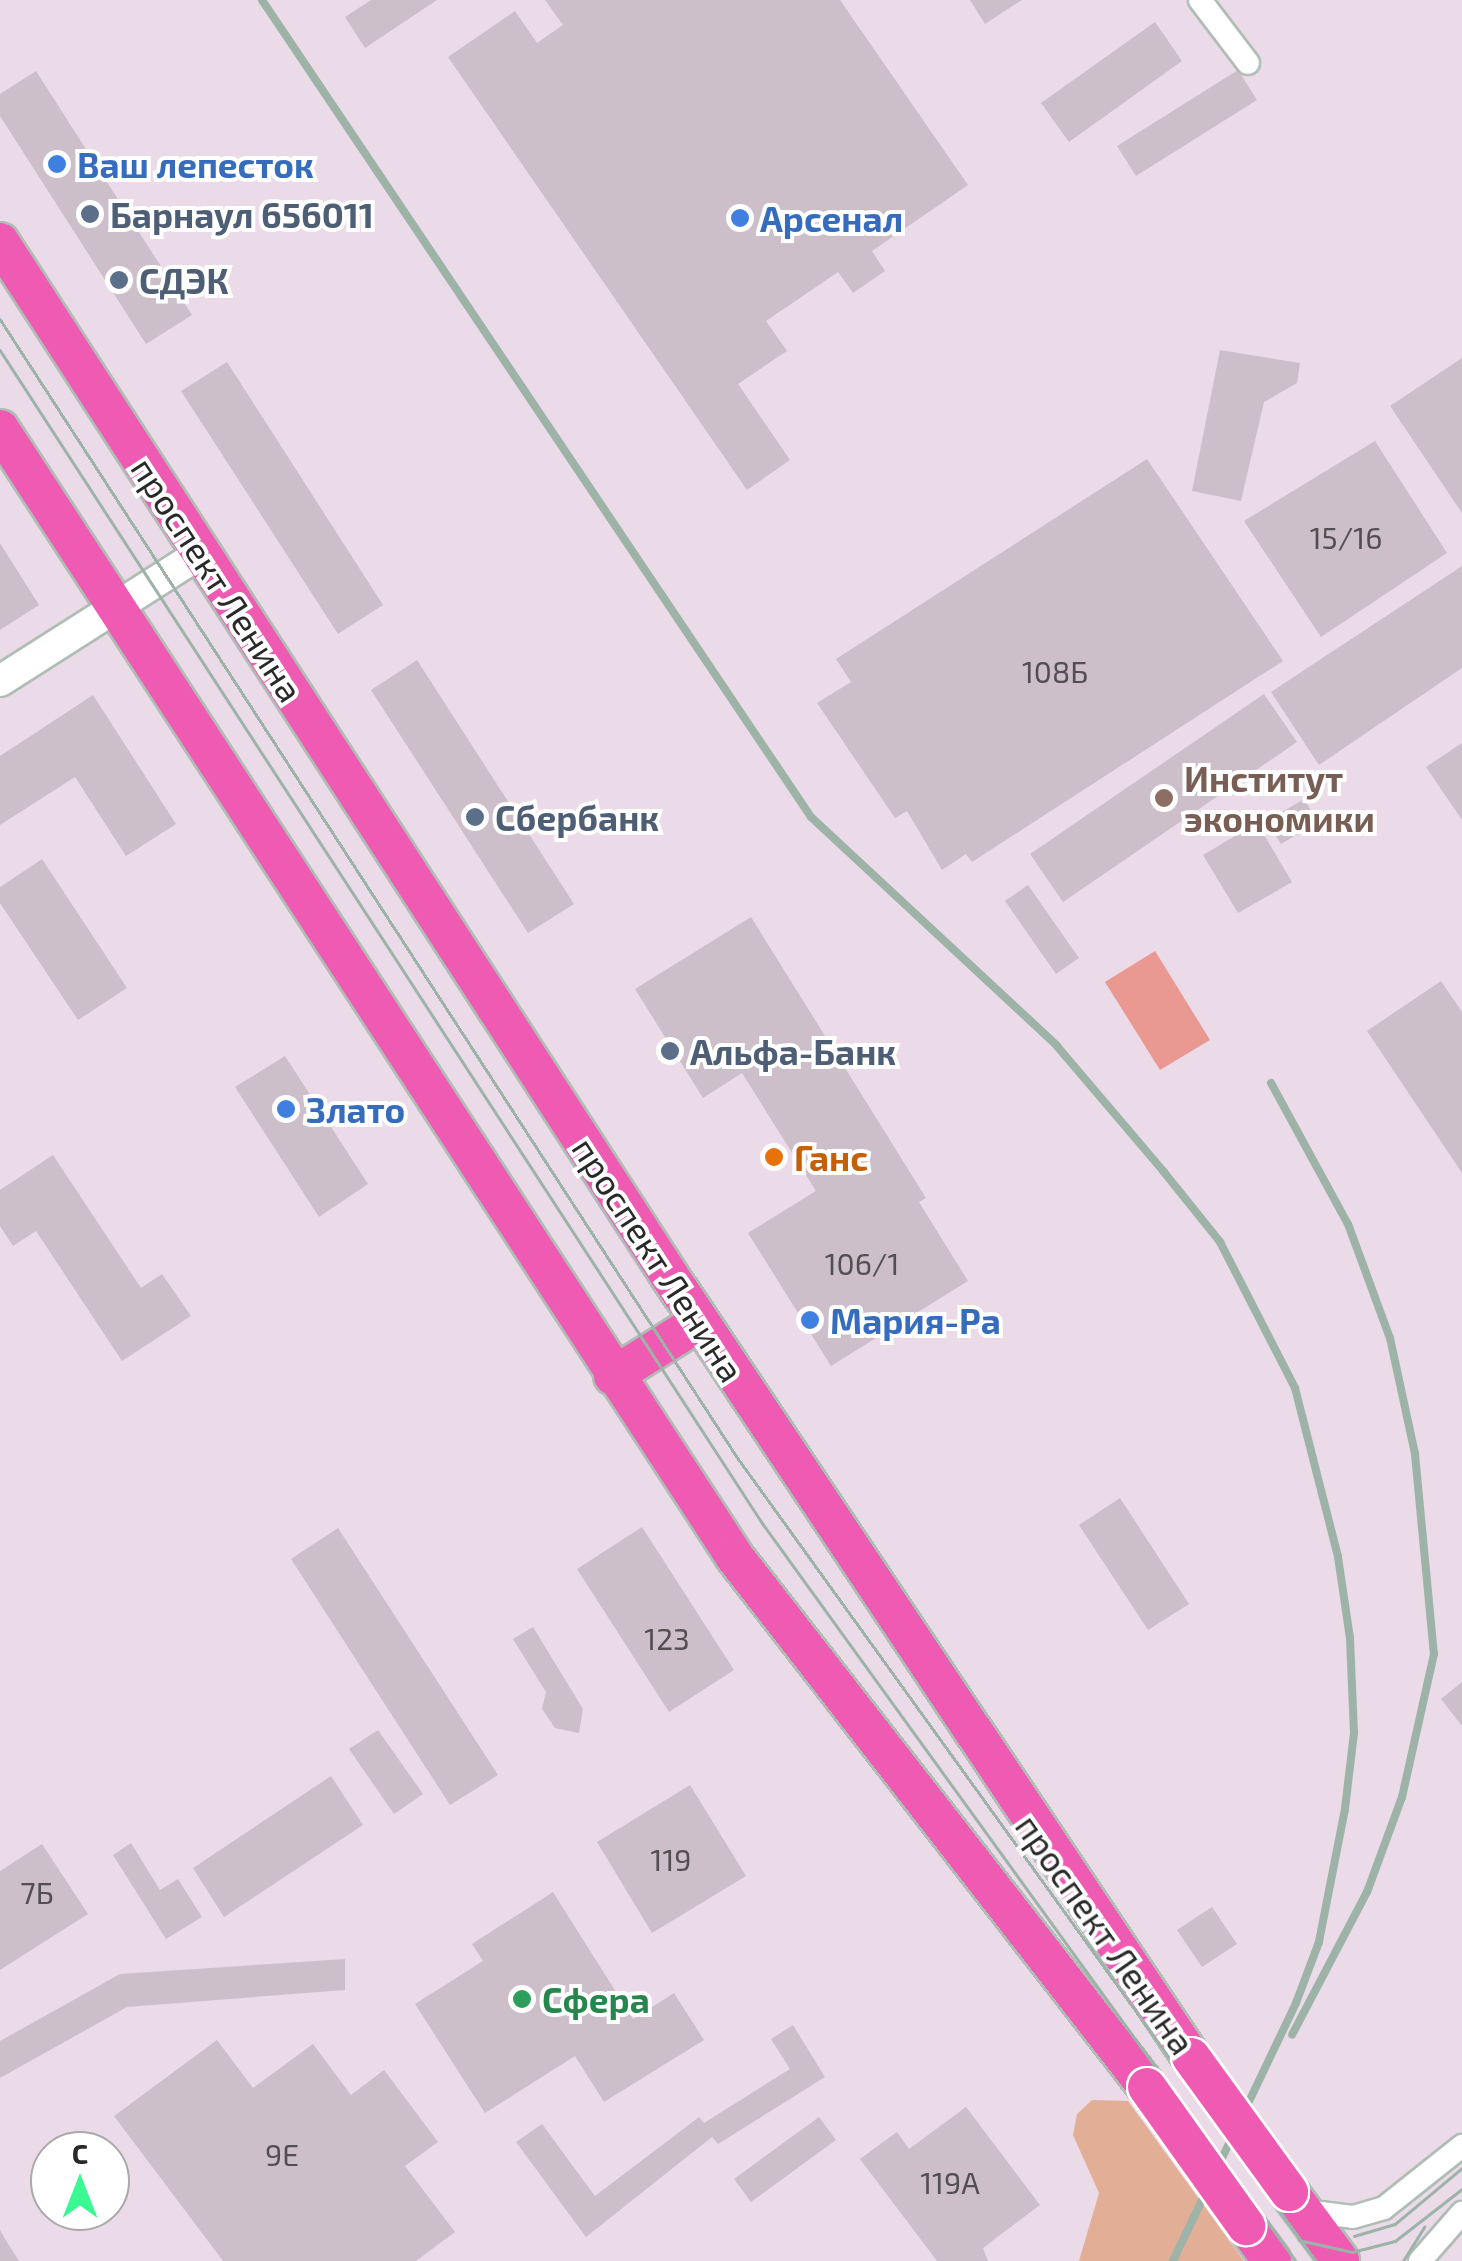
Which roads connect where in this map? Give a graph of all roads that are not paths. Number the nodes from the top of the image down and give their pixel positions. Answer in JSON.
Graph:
{"nodes":[{"id":1,"x":1200,"y":0,"type":"edge"},
{"id":2,"x":1248,"y":63,"type":"dead end"},
{"id":3,"x":0,"y":242,"type":"edge"},
{"id":4,"x":0,"y":429,"type":"edge"},
{"id":5,"x":201,"y":553,"type":"junction"},
{"id":6,"x":115,"y":606,"type":"junction"},
{"id":7,"x":0,"y":681,"type":"edge"},
{"id":8,"x":699,"y":1322,"type":"junction"},
{"id":9,"x":613,"y":1376,"type":"junction"},
{"id":10,"x":1462,"y":2146,"type":"edge"},
{"id":11,"x":1296,"y":2201,"type":"junction"},
{"id":12,"x":1462,"y":2212,"type":"edge"},
{"id":13,"x":1272,"y":2261,"type":"edge"},
{"id":14,"x":1340,"y":2261,"type":"edge"},
{"id":15,"x":1420,"y":2261,"type":"edge"}],
"edges":[{"from":1,"to":2,"type":"street"},
{"from":3,"to":5,"type":"main road","name":"проспект Ленина"},
{"from":4,"to":6,"type":"main road","name":"проспект Ленина"},
{"from":5,"to":6,"type":"street"},
{"from":5,"to":8,"type":"main road","name":"проспект Ленина"},
{"from":6,"to":7,"type":"street"},
{"from":6,"to":9,"type":"main road","name":"проспект Ленина"},
{"from":8,"to":9,"type":"main road"},
{"from":8,"to":11,"type":"main road","name":"проспект Ленина","bridge":true},
{"from":9,"to":13,"type":"main road","name":"проспект Ленина","bridge":true},
{"from":10,"to":11,"type":"street"},
{"from":11,"to":14,"type":"main road","name":"проспект Ленина"},
{"from":12,"to":15,"type":"street"}]}
